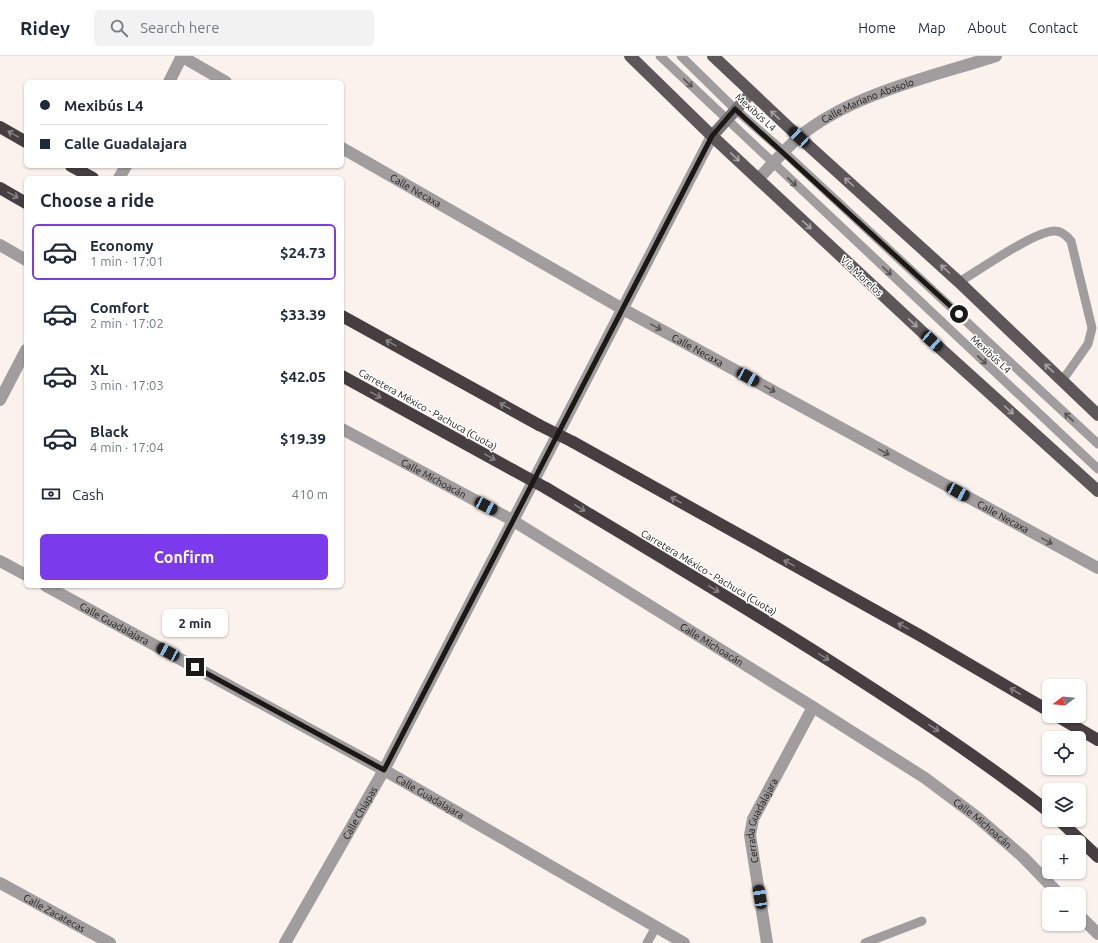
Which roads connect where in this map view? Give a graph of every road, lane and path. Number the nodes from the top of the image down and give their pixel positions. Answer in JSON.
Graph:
{"nodes":[{"id":1,"x":181,"y":56,"type":"edge"},
{"id":2,"x":630,"y":56,"type":"edge"},
{"id":3,"x":660,"y":56,"type":"edge"},
{"id":4,"x":681,"y":56,"type":"edge"},
{"id":5,"x":713,"y":56,"type":"edge"},
{"id":6,"x":996,"y":56,"type":"edge"},
{"id":7,"x":170,"y":80,"type":"edge"},
{"id":8,"x":223,"y":80,"type":"edge"},
{"id":9,"x":751,"y":93,"type":"junction"},
{"id":10,"x":735,"y":109,"type":"junction"},
{"id":11,"x":726,"y":120,"type":"junction"},
{"id":12,"x":0,"y":127,"type":"edge"},
{"id":13,"x":712,"y":136,"type":"junction"},
{"id":14,"x":799,"y":137,"type":"junction"},
{"id":15,"x":24,"y":141,"type":"edge"},
{"id":16,"x":344,"y":149,"type":"edge"},
{"id":17,"x":784,"y":152,"type":"junction"},
{"id":18,"x":773,"y":164,"type":"junction"},
{"id":19,"x":75,"y":168,"type":"edge"},
{"id":20,"x":89,"y":176,"type":"edge"},
{"id":21,"x":758,"y":179,"type":"junction"},
{"id":22,"x":0,"y":188,"type":"edge"},
{"id":23,"x":24,"y":202,"type":"edge"},
{"id":24,"x":0,"y":245,"type":"edge"},
{"id":25,"x":24,"y":259,"type":"edge"},
{"id":26,"x":959,"y":282,"type":"junction"},
{"id":27,"x":621,"y":308,"type":"junction"},
{"id":28,"x":344,"y":317,"type":"edge"},
{"id":29,"x":24,"y":354,"type":"edge"},
{"id":30,"x":344,"y":377,"type":"edge"},
{"id":31,"x":1062,"y":381,"type":"junction"},
{"id":32,"x":0,"y":400,"type":"edge"},
{"id":33,"x":1093,"y":404,"type":"edge"},
{"id":34,"x":1098,"y":415,"type":"edge"},
{"id":35,"x":344,"y":430,"type":"edge"},
{"id":36,"x":1098,"y":444,"type":"edge"},
{"id":37,"x":1098,"y":469,"type":"edge"},
{"id":38,"x":1098,"y":491,"type":"edge"},
{"id":39,"x":512,"y":520,"type":"junction"},
{"id":40,"x":0,"y":561,"type":"edge"},
{"id":41,"x":1098,"y":568,"type":"edge"},
{"id":42,"x":24,"y":574,"type":"edge"},
{"id":43,"x":50,"y":588,"type":"edge"},
{"id":44,"x":813,"y":707,"type":"junction"},
{"id":45,"x":1042,"y":707,"type":"edge"},
{"id":46,"x":1069,"y":723,"type":"edge"},
{"id":47,"x":1098,"y":740,"type":"edge"},
{"id":48,"x":384,"y":770,"type":"junction"},
{"id":49,"x":1042,"y":807,"type":"edge"},
{"id":50,"x":1066,"y":827,"type":"edge"},
{"id":51,"x":1098,"y":857,"type":"edge"},
{"id":52,"x":0,"y":883,"type":"edge"},
{"id":53,"x":1052,"y":887,"type":"edge"},
{"id":54,"x":922,"y":921,"type":"dead end"},
{"id":55,"x":1086,"y":922,"type":"edge"},
{"id":56,"x":656,"y":927,"type":"junction"},
{"id":57,"x":1098,"y":934,"type":"edge"},
{"id":58,"x":110,"y":943,"type":"edge"},
{"id":59,"x":285,"y":943,"type":"edge"},
{"id":60,"x":647,"y":943,"type":"edge"},
{"id":61,"x":684,"y":943,"type":"edge"},
{"id":62,"x":767,"y":943,"type":"edge"},
{"id":63,"x":865,"y":943,"type":"edge"}],
"edges":[{"from":1,"to":7,"type":"street"},
{"from":1,"to":8,"type":"street"},
{"from":2,"to":13,"type":"main road","name":"Vía Morelos"},
{"from":3,"to":11,"type":"lane","name":"Mexibús L4","one_way":true},
{"from":4,"to":10,"type":"lane","name":"Mexibús L4"},
{"from":5,"to":9,"type":"main road"},
{"from":6,"to":14,"type":"street","name":"Calle Mariano Abasolo"},
{"from":9,"to":10,"type":"main road","name":"Calle Chiapas"},
{"from":14,"to":9,"type":"main road","one_way":true},
{"from":10,"to":11,"type":"main road","name":"Calle Chiapas"},
{"from":10,"to":17,"type":"lane","name":"Mexibús L4"},
{"from":11,"to":13,"type":"main road","name":"Calle Chiapas"},
{"from":11,"to":18,"type":"lane","name":"Mexibús L4"},
{"from":15,"to":12,"type":"highway","one_way":true},
{"from":13,"to":21,"type":"main road","name":"Vía Morelos","one_way":true},
{"from":13,"to":27,"type":"street","name":"Calle Chiapas"},
{"from":14,"to":17,"type":"street","name":"Calle Mariano Abasolo"},
{"from":26,"to":14,"type":"main road","one_way":true},
{"from":16,"to":27,"type":"street","name":"Calle Necaxa"},
{"from":17,"to":18,"type":"street","name":"Calle Mariano Abasolo"},
{"from":36,"to":17,"type":"lane","name":"Mexibús L4","one_way":true},
{"from":18,"to":21,"type":"street","name":"Calle Mariano Abasolo"},
{"from":18,"to":37,"type":"lane","name":"Mexibús L4","one_way":true},
{"from":19,"to":20,"type":"highway"},
{"from":21,"to":38,"type":"main road","name":"Vía Morelos","one_way":true},
{"from":22,"to":23,"type":"highway","one_way":true},
{"from":24,"to":25,"type":"street"},
{"from":31,"to":26,"type":"main road","one_way":true},
{"from":26,"to":31,"type":"lane"},
{"from":27,"to":39,"type":"street","name":"Calle Chiapas"},
{"from":27,"to":41,"type":"street","name":"Calle Necaxa","one_way":true},
{"from":45,"to":28,"type":"highway","one_way":true,"bridge":true},
{"from":29,"to":32,"type":"street"},
{"from":30,"to":49,"type":"highway","name":"Carretera México - Pachuca (Cuota)","one_way":true,"bridge":true},
{"from":31,"to":33,"type":"main road"},
{"from":33,"to":34,"type":"main road"},
{"from":35,"to":39,"type":"street","name":"Calle Michoacán"},
{"from":39,"to":44,"type":"street","name":"Calle Michoacán"},
{"from":39,"to":48,"type":"street","name":"Calle Chiapas"},
{"from":40,"to":42,"type":"street"},
{"from":43,"to":48,"type":"street","name":"Calle Guadalajara"},
{"from":44,"to":53,"type":"street","name":"Calle Michoacán"},
{"from":44,"to":62,"type":"street","name":"Cerrada Guadalajara"},
{"from":46,"to":47,"type":"highway"},
{"from":48,"to":56,"type":"street","name":"Calle Guadalajara"},
{"from":48,"to":59,"type":"street","name":"Calle Chiapas"},
{"from":50,"to":51,"type":"highway"},
{"from":52,"to":58,"type":"street","name":"Calle Zacatecas"},
{"from":54,"to":63,"type":"lane"},
{"from":55,"to":57,"type":"street"},
{"from":56,"to":60,"type":"lane"},
{"from":56,"to":61,"type":"street","name":"Calle Guadalajara"}]}
